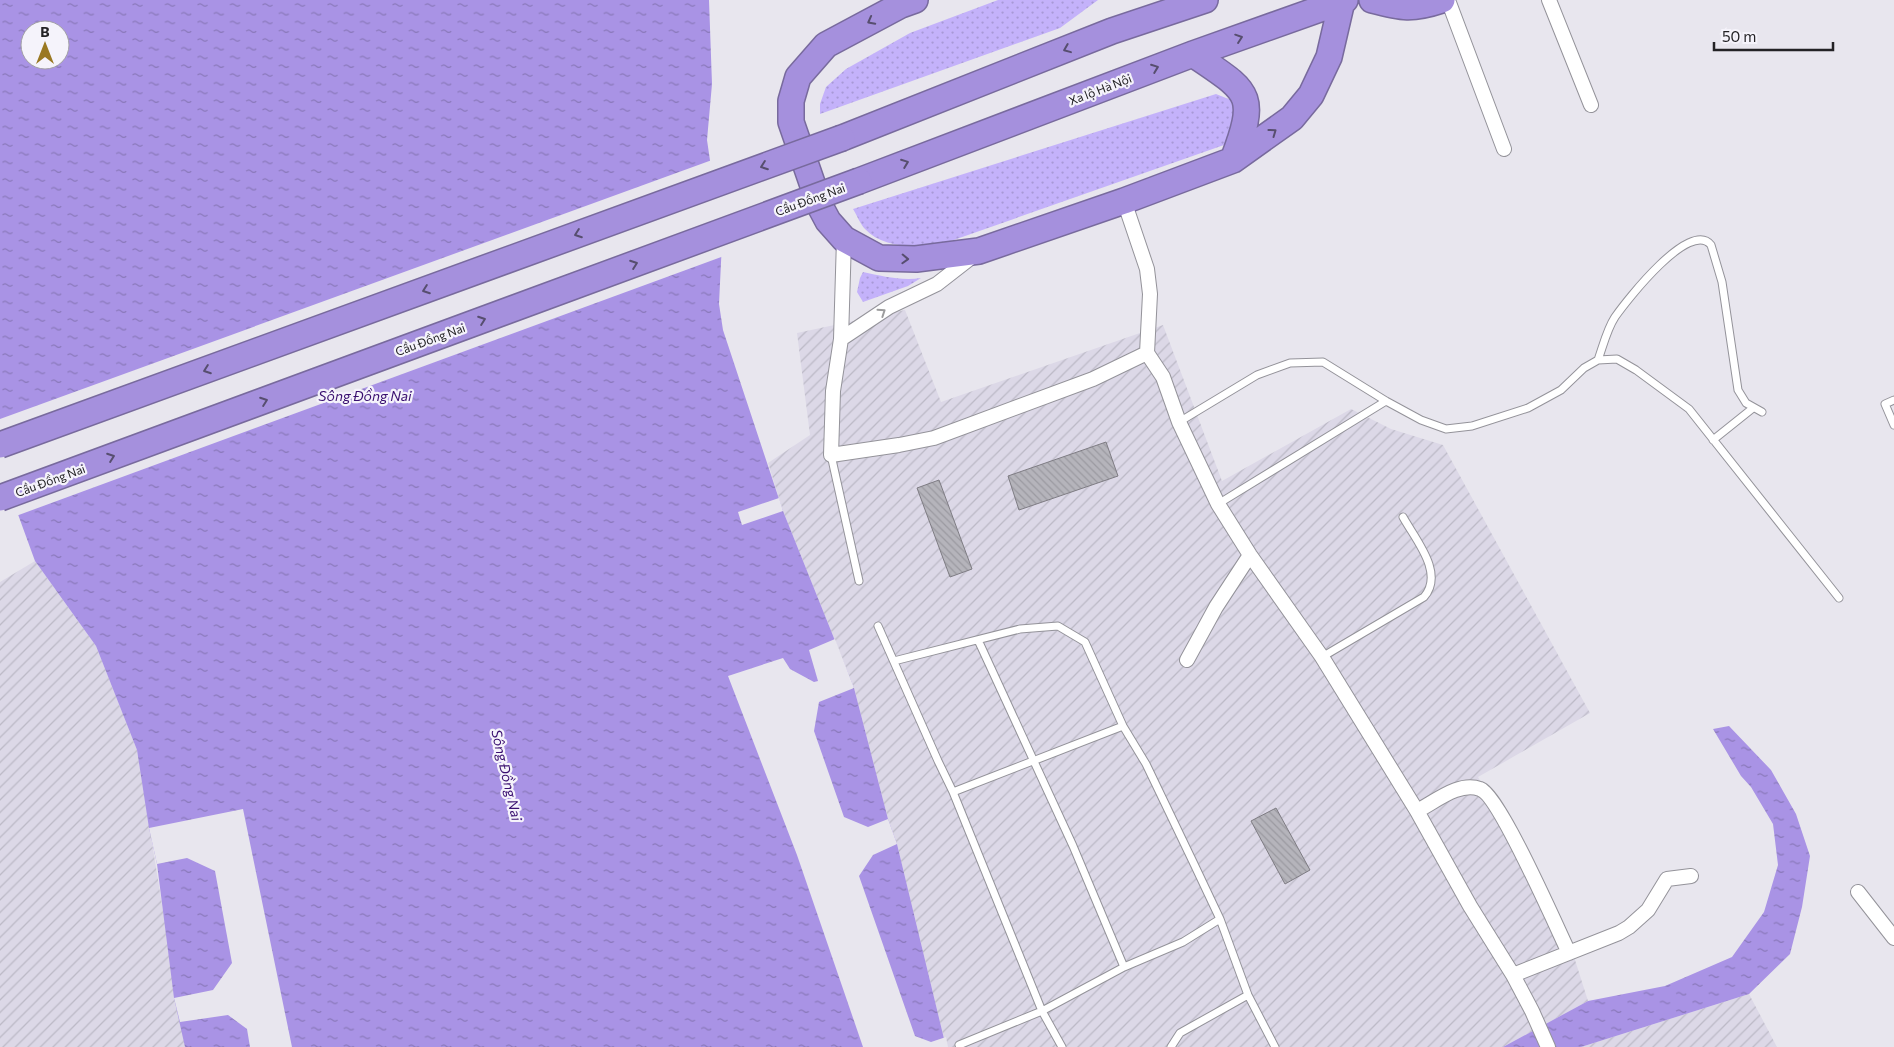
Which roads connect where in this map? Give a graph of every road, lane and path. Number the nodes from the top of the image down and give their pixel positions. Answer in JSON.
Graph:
{"nodes":[{"id":1,"x":915,"y":0,"type":"edge"},
{"id":2,"x":1205,"y":0,"type":"edge"},
{"id":3,"x":1372,"y":0,"type":"edge"},
{"id":4,"x":1442,"y":0,"type":"edge"},
{"id":5,"x":1448,"y":0,"type":"edge"},
{"id":6,"x":1549,"y":0,"type":"edge"},
{"id":7,"x":1344,"y":1,"type":"edge"},
{"id":8,"x":1149,"y":3,"type":"edge"},
{"id":9,"x":1112,"y":32,"type":"junction"},
{"id":10,"x":1193,"y":54,"type":"junction"},
{"id":11,"x":1590,"y":105,"type":"dead end"},
{"id":12,"x":1504,"y":149,"type":"dead end"},
{"id":13,"x":1233,"y":160,"type":"junction"},
{"id":14,"x":859,"y":181,"type":"joint"},
{"id":15,"x":1124,"y":200,"type":"junction"},
{"id":16,"x":844,"y":239,"type":"junction"},
{"id":17,"x":979,"y":251,"type":"junction"},
{"id":18,"x":841,"y":339,"type":"junction"},
{"id":19,"x":1147,"y":353,"type":"junction"},
{"id":20,"x":1598,"y":360,"type":"junction"},
{"id":21,"x":1894,"y":400,"type":"edge"},
{"id":22,"x":1386,"y":402,"type":"junction"},
{"id":23,"x":1754,"y":408,"type":"junction"},
{"id":24,"x":1762,"y":412,"type":"dead end"},
{"id":25,"x":1179,"y":422,"type":"junction"},
{"id":26,"x":1894,"y":425,"type":"edge"},
{"id":27,"x":1714,"y":440,"type":"junction"},
{"id":28,"x":0,"y":445,"type":"edge"},
{"id":29,"x":831,"y":455,"type":"junction"},
{"id":30,"x":0,"y":498,"type":"edge"},
{"id":31,"x":1218,"y":504,"type":"junction"},
{"id":32,"x":1403,"y":517,"type":"dead end"},
{"id":33,"x":1250,"y":555,"type":"junction"},
{"id":34,"x":859,"y":581,"type":"dead end"},
{"id":35,"x":1839,"y":598,"type":"dead end"},
{"id":36,"x":878,"y":626,"type":"dead end"},
{"id":37,"x":978,"y":640,"type":"junction"},
{"id":38,"x":1322,"y":657,"type":"junction"},
{"id":39,"x":1187,"y":660,"type":"dead end"},
{"id":40,"x":894,"y":661,"type":"junction"},
{"id":41,"x":1123,"y":726,"type":"junction"},
{"id":42,"x":1033,"y":761,"type":"junction"},
{"id":43,"x":953,"y":792,"type":"junction"},
{"id":44,"x":1417,"y":812,"type":"junction"},
{"id":45,"x":1691,"y":876,"type":"dead end"},
{"id":46,"x":1858,"y":892,"type":"dead end"},
{"id":47,"x":1220,"y":919,"type":"junction"},
{"id":48,"x":1894,"y":938,"type":"edge"},
{"id":49,"x":1569,"y":953,"type":"junction"},
{"id":50,"x":1124,"y":967,"type":"junction"},
{"id":51,"x":1513,"y":975,"type":"junction"},
{"id":52,"x":1248,"y":995,"type":"junction"},
{"id":53,"x":1042,"y":1011,"type":"junction"},
{"id":54,"x":959,"y":1045,"type":"dead end"},
{"id":55,"x":1062,"y":1047,"type":"edge"},
{"id":56,"x":1171,"y":1047,"type":"edge"},
{"id":57,"x":1275,"y":1047,"type":"edge"},
{"id":58,"x":1548,"y":1047,"type":"edge"}],
"edges":[{"from":1,"to":16,"type":"highway","one_way":true},
{"from":2,"to":9,"type":"highway"},
{"from":3,"to":4,"type":"highway"},
{"from":5,"to":12,"type":"street"},
{"from":6,"to":11,"type":"street"},
{"from":10,"to":7,"type":"highway","name":"Xa lộ Hà Nội","one_way":true},
{"from":13,"to":7,"type":"highway","one_way":true},
{"from":8,"to":9,"type":"highway"},
{"from":9,"to":28,"type":"highway","one_way":true,"bridge":true},
{"from":10,"to":13,"type":"highway"},
{"from":14,"to":10,"type":"highway","name":"Xa lộ Hà Nội","one_way":true},
{"from":13,"to":15,"type":"highway"},
{"from":30,"to":14,"type":"highway","name":"Cầu Đồng Nai","one_way":true,"bridge":true},
{"from":15,"to":17,"type":"highway"},
{"from":15,"to":19,"type":"street"},
{"from":16,"to":17,"type":"highway","one_way":true},
{"from":16,"to":18,"type":"street"},
{"from":18,"to":17,"type":"street","one_way":true},
{"from":18,"to":29,"type":"street"},
{"from":19,"to":25,"type":"street"},
{"from":19,"to":29,"type":"street"},
{"from":20,"to":22,"type":"lane"},
{"from":20,"to":23,"type":"lane"},
{"from":20,"to":27,"type":"lane"},
{"from":21,"to":26,"type":"lane"},
{"from":22,"to":25,"type":"lane"},
{"from":22,"to":31,"type":"lane"},
{"from":23,"to":24,"type":"lane"},
{"from":23,"to":27,"type":"lane"},
{"from":25,"to":31,"type":"street"},
{"from":27,"to":35,"type":"lane"},
{"from":29,"to":34,"type":"lane"},
{"from":31,"to":33,"type":"street"},
{"from":32,"to":38,"type":"lane"},
{"from":33,"to":38,"type":"street"},
{"from":33,"to":39,"type":"street"},
{"from":36,"to":40,"type":"lane"},
{"from":37,"to":40,"type":"lane"},
{"from":37,"to":41,"type":"lane"},
{"from":37,"to":42,"type":"lane"},
{"from":38,"to":44,"type":"street"},
{"from":40,"to":43,"type":"lane"},
{"from":41,"to":42,"type":"lane"},
{"from":41,"to":47,"type":"lane"},
{"from":42,"to":43,"type":"lane"},
{"from":42,"to":50,"type":"lane"},
{"from":43,"to":53,"type":"lane"},
{"from":44,"to":49,"type":"street"},
{"from":44,"to":51,"type":"street"},
{"from":45,"to":49,"type":"street"},
{"from":46,"to":48,"type":"street"},
{"from":47,"to":50,"type":"lane"},
{"from":47,"to":52,"type":"lane"},
{"from":49,"to":51,"type":"street"},
{"from":50,"to":53,"type":"lane"},
{"from":51,"to":58,"type":"street"},
{"from":52,"to":56,"type":"lane"},
{"from":52,"to":57,"type":"lane"},
{"from":53,"to":54,"type":"lane"},
{"from":53,"to":55,"type":"lane"}]}
